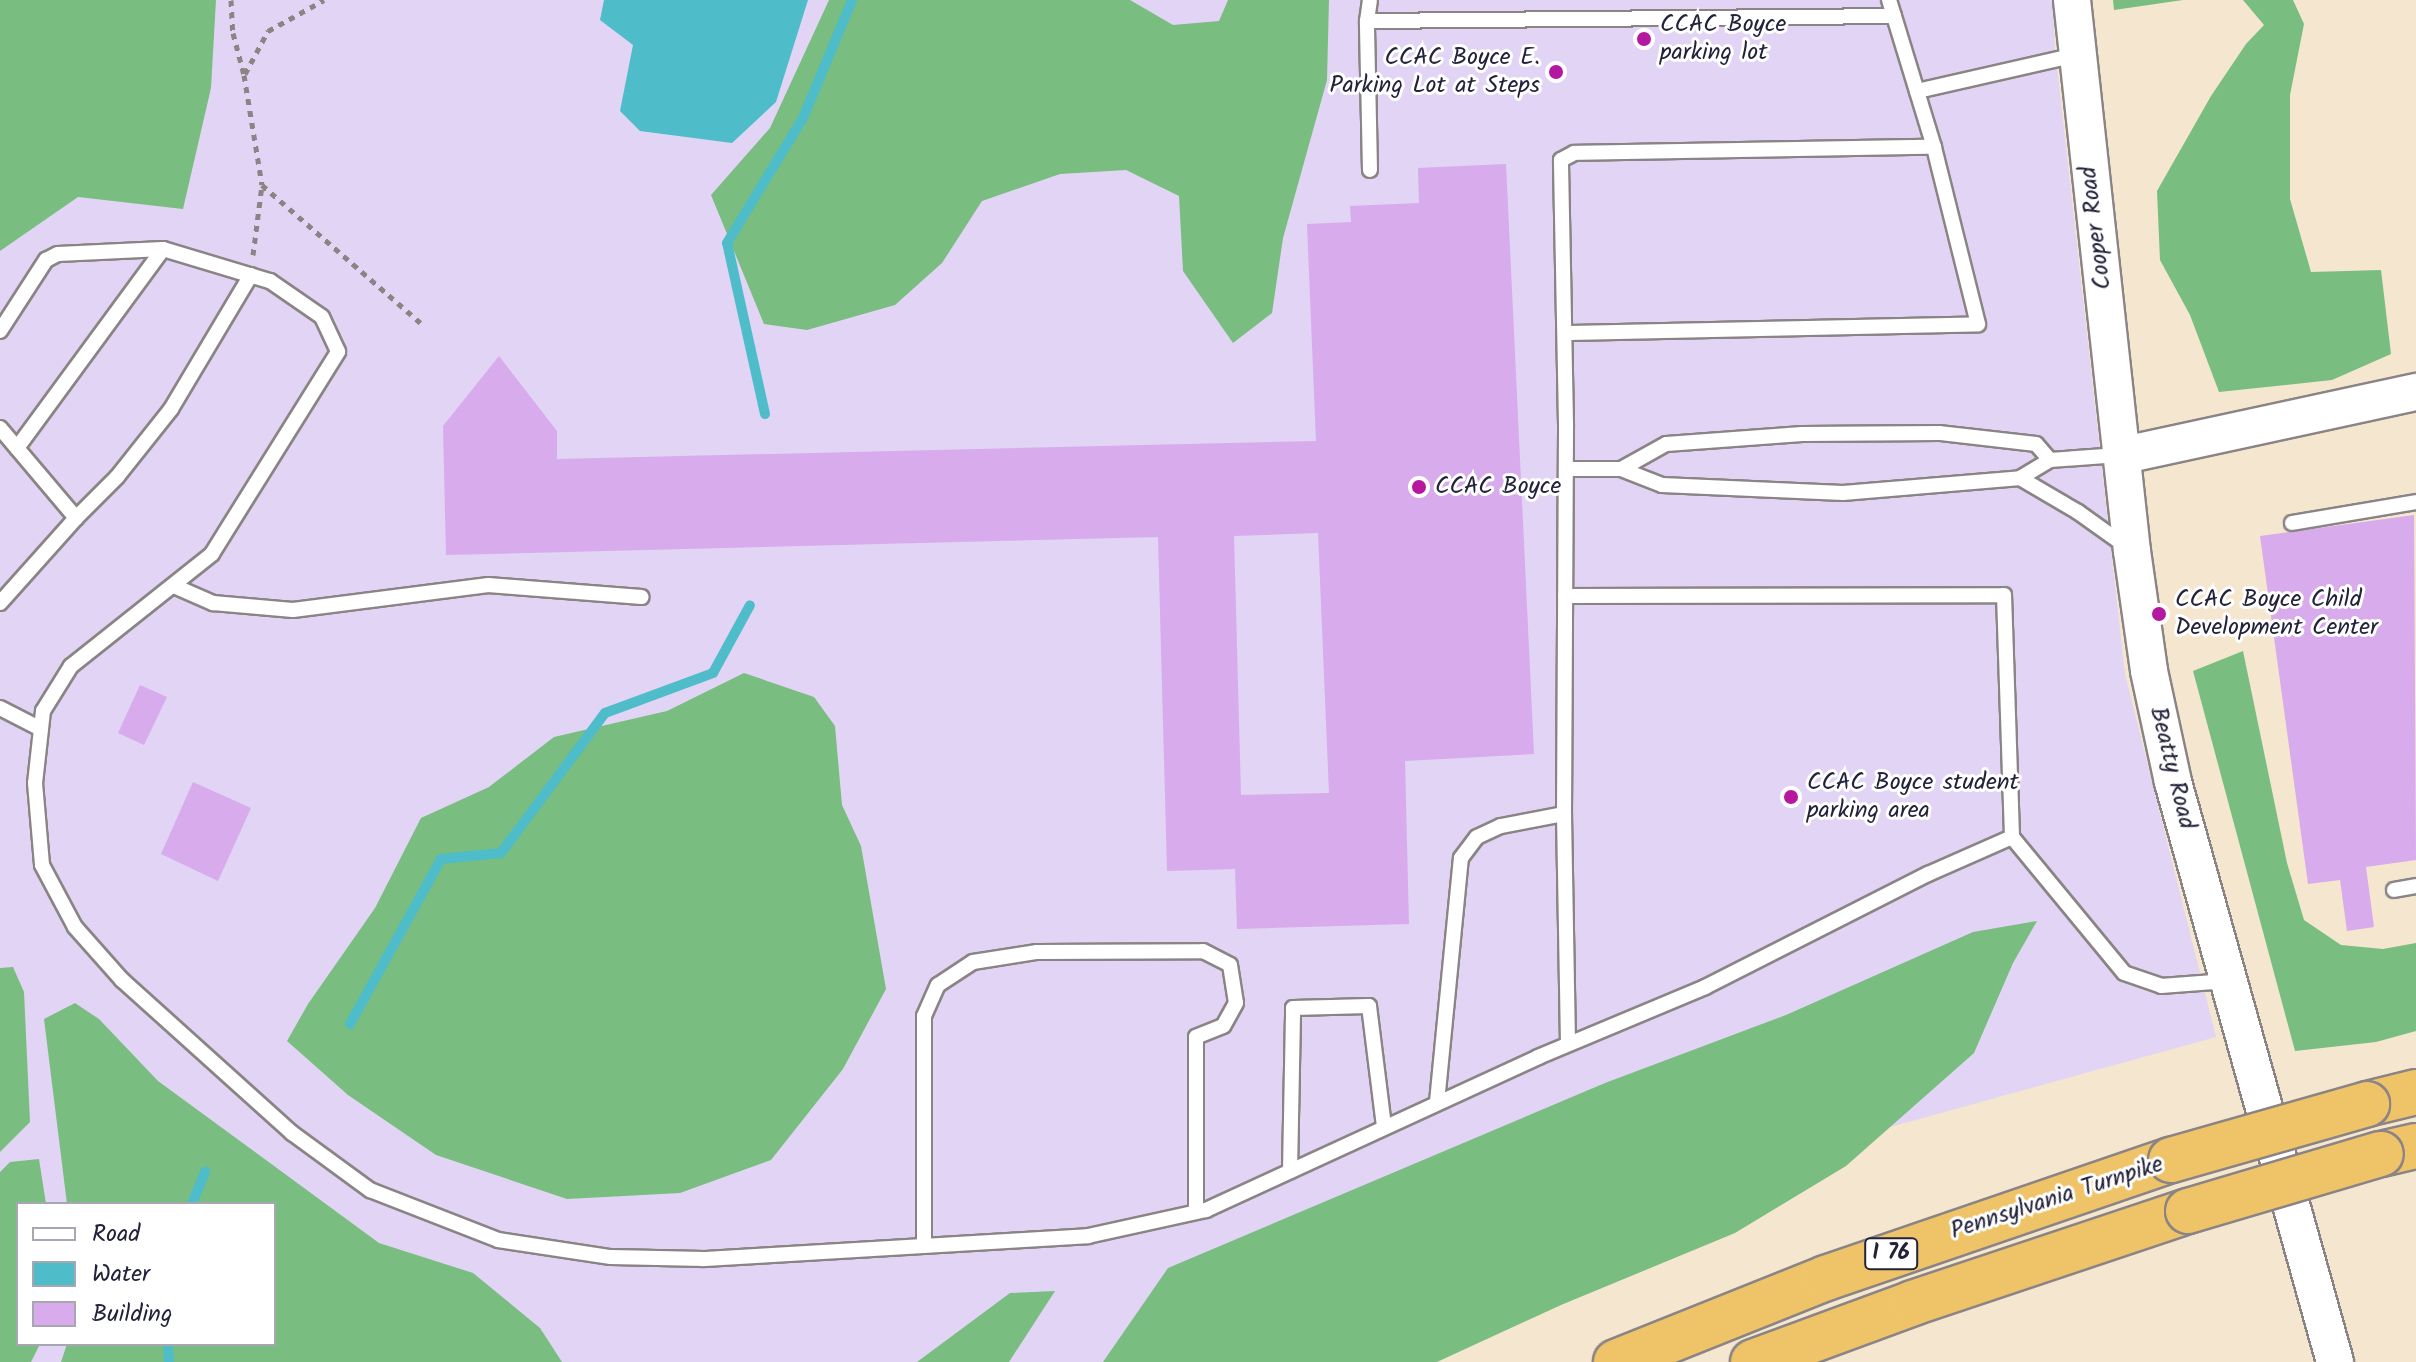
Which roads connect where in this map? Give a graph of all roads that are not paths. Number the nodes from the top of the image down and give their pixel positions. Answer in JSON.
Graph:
{"nodes":[{"id":1,"x":1370,"y":0,"type":"edge"},
{"id":2,"x":1889,"y":0,"type":"edge"},
{"id":3,"x":2072,"y":0,"type":"edge"},
{"id":4,"x":1894,"y":16,"type":"junction"},
{"id":5,"x":1367,"y":21,"type":"junction"},
{"id":6,"x":2075,"y":55,"type":"junction"},
{"id":7,"x":1917,"y":91,"type":"junction"},
{"id":8,"x":1934,"y":147,"type":"junction"},
{"id":9,"x":1370,"y":170,"type":"dead end"},
{"id":10,"x":163,"y":249,"type":"junction"},
{"id":11,"x":251,"y":275,"type":"junction"},
{"id":12,"x":0,"y":331,"type":"edge"},
{"id":13,"x":1565,"y":333,"type":"junction"},
{"id":14,"x":2416,"y":392,"type":"edge"},
{"id":15,"x":0,"y":428,"type":"edge"},
{"id":16,"x":17,"y":448,"type":"junction"},
{"id":17,"x":2124,"y":455,"type":"junction"},
{"id":18,"x":2050,"y":460,"type":"junction"},
{"id":19,"x":1566,"y":469,"type":"junction"},
{"id":20,"x":1621,"y":469,"type":"junction"},
{"id":21,"x":2020,"y":478,"type":"junction"},
{"id":22,"x":2416,"y":502,"type":"edge"},
{"id":23,"x":76,"y":518,"type":"junction"},
{"id":24,"x":2292,"y":523,"type":"dead end"},
{"id":25,"x":2132,"y":551,"type":"junction"},
{"id":26,"x":174,"y":586,"type":"junction"},
{"id":27,"x":1565,"y":596,"type":"junction"},
{"id":28,"x":642,"y":597,"type":"dead end"},
{"id":29,"x":0,"y":603,"type":"edge"},
{"id":30,"x":0,"y":708,"type":"edge"},
{"id":31,"x":41,"y":729,"type":"junction"},
{"id":32,"x":1564,"y":814,"type":"junction"},
{"id":33,"x":2012,"y":837,"type":"junction"},
{"id":34,"x":2416,"y":886,"type":"edge"},
{"id":35,"x":2394,"y":890,"type":"dead end"},
{"id":36,"x":2230,"y":980,"type":"junction"},
{"id":37,"x":1568,"y":1044,"type":"junction"},
{"id":38,"x":2416,"y":1092,"type":"edge"},
{"id":39,"x":1437,"y":1102,"type":"junction"},
{"id":40,"x":1384,"y":1127,"type":"junction"},
{"id":41,"x":2399,"y":1150,"type":"edge"},
{"id":42,"x":1290,"y":1171,"type":"junction"},
{"id":43,"x":1196,"y":1212,"type":"junction"},
{"id":44,"x":924,"y":1246,"type":"junction"},
{"id":45,"x":1616,"y":1362,"type":"edge"},
{"id":46,"x":1753,"y":1362,"type":"edge"},
{"id":47,"x":2335,"y":1362,"type":"edge"}],
"edges":[{"from":1,"to":5,"type":"lane"},
{"from":2,"to":4,"type":"lane"},
{"from":3,"to":6,"type":"street","name":"Cooper Road"},
{"from":4,"to":5,"type":"lane"},
{"from":4,"to":7,"type":"lane"},
{"from":5,"to":9,"type":"lane"},
{"from":6,"to":7,"type":"lane"},
{"from":6,"to":17,"type":"street","name":"Cooper Road"},
{"from":7,"to":8,"type":"lane"},
{"from":8,"to":13,"type":"lane"},
{"from":8,"to":13,"type":"lane"},
{"from":10,"to":11,"type":"lane"},
{"from":10,"to":12,"type":"lane"},
{"from":10,"to":16,"type":"lane"},
{"from":11,"to":23,"type":"lane"},
{"from":11,"to":26,"type":"lane"},
{"from":13,"to":19,"type":"lane"},
{"from":14,"to":17,"type":"street"},
{"from":15,"to":16,"type":"lane"},
{"from":16,"to":23,"type":"lane"},
{"from":17,"to":18,"type":"lane"},
{"from":17,"to":25,"type":"street","name":"Beatty Road"},
{"from":18,"to":20,"type":"lane"},
{"from":18,"to":21,"type":"lane"},
{"from":19,"to":20,"type":"lane"},
{"from":19,"to":27,"type":"lane"},
{"from":20,"to":21,"type":"lane"},
{"from":21,"to":25,"type":"lane"},
{"from":22,"to":24,"type":"lane"},
{"from":23,"to":29,"type":"lane"},
{"from":25,"to":36,"type":"street","name":"Beatty Road"},
{"from":26,"to":28,"type":"lane"},
{"from":26,"to":31,"type":"lane"},
{"from":27,"to":32,"type":"lane"},
{"from":27,"to":33,"type":"lane"},
{"from":30,"to":31,"type":"lane"},
{"from":31,"to":44,"type":"lane"},
{"from":32,"to":37,"type":"lane"},
{"from":32,"to":39,"type":"lane"},
{"from":33,"to":36,"type":"lane"},
{"from":33,"to":37,"type":"lane"},
{"from":34,"to":35,"type":"lane"},
{"from":36,"to":47,"type":"street","name":"Beatty Road"},
{"from":37,"to":39,"type":"lane"},
{"from":38,"to":45,"type":"highway","name":"Pennsylvania Turnpike","number":"I 76","bridge":true},
{"from":39,"to":40,"type":"lane"},
{"from":40,"to":42,"type":"lane"},
{"from":40,"to":42,"type":"lane"},
{"from":41,"to":46,"type":"highway","number":"I 76","bridge":true},
{"from":42,"to":43,"type":"lane"},
{"from":43,"to":44,"type":"lane"},
{"from":43,"to":44,"type":"lane"}]}
